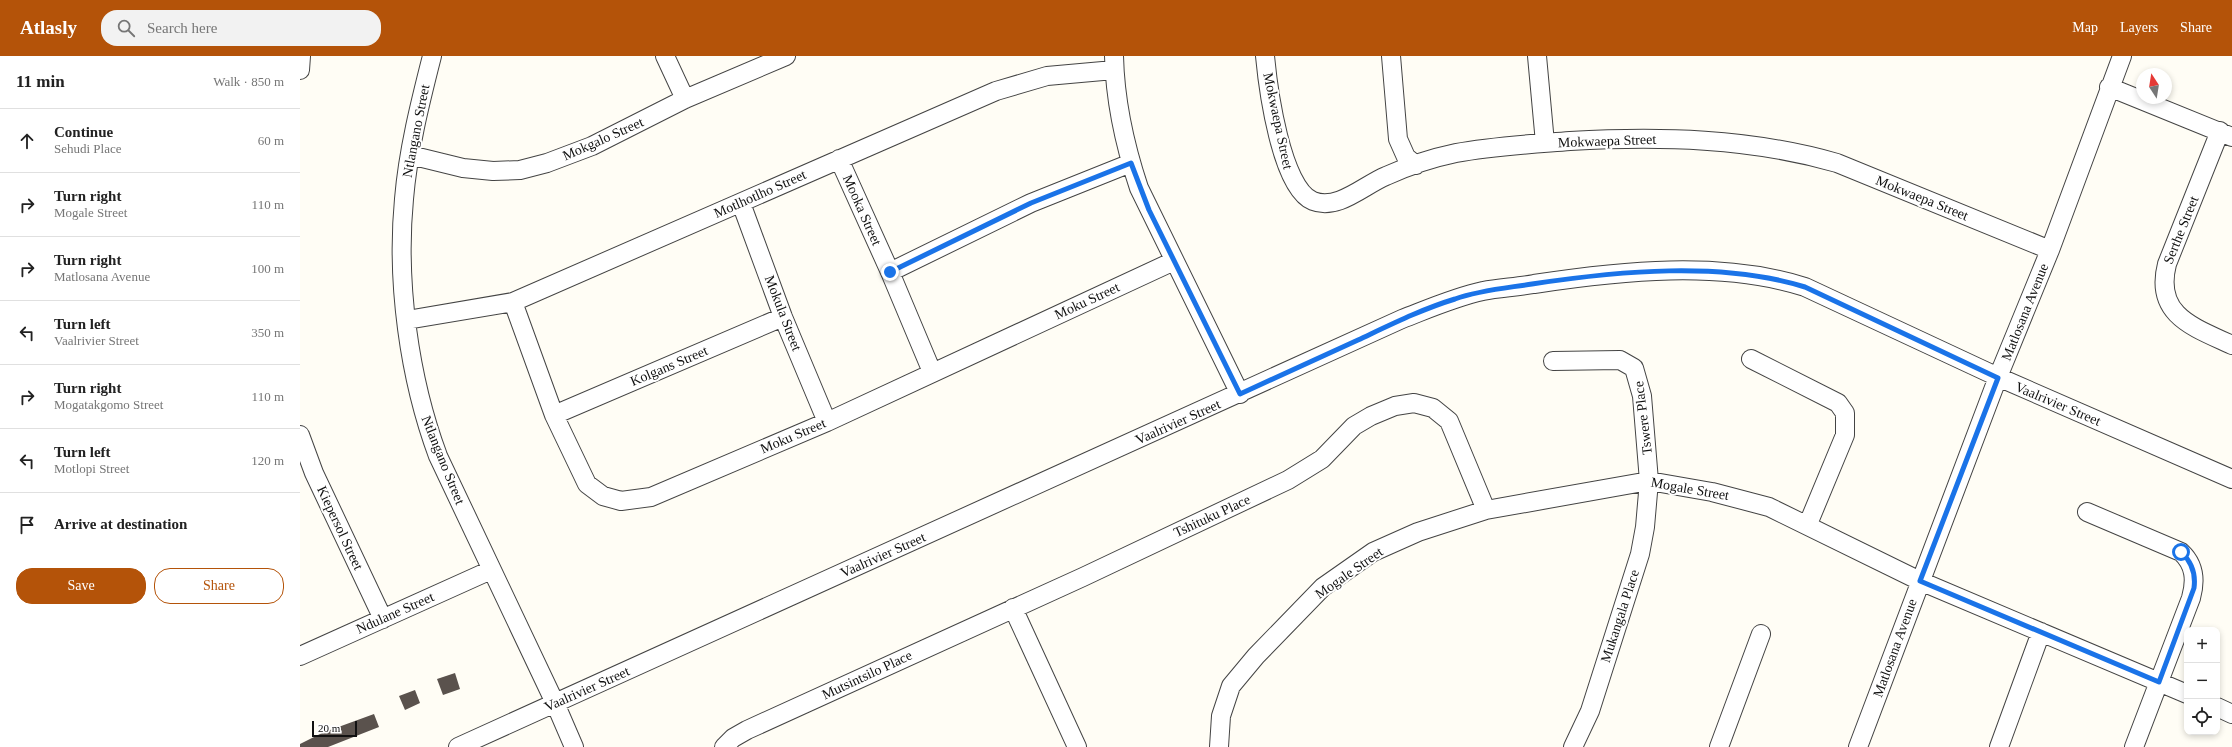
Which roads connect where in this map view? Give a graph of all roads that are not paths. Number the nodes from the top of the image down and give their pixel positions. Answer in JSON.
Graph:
{"nodes":[{"id":1,"x":301,"y":56,"type":"edge"},
{"id":2,"x":432,"y":56,"type":"edge"},
{"id":3,"x":665,"y":56,"type":"edge"},
{"id":4,"x":786,"y":56,"type":"edge"},
{"id":5,"x":1265,"y":56,"type":"edge"},
{"id":6,"x":1391,"y":56,"type":"edge"},
{"id":7,"x":1537,"y":56,"type":"edge"},
{"id":8,"x":2122,"y":56,"type":"edge"},
{"id":9,"x":1114,"y":63,"type":"edge"},
{"id":10,"x":300,"y":70,"type":"edge"},
{"id":11,"x":2109,"y":87,"type":"junction"},
{"id":12,"x":686,"y":100,"type":"junction"},
{"id":13,"x":2226,"y":134,"type":"edge"},
{"id":14,"x":1545,"y":143,"type":"junction"},
{"id":15,"x":410,"y":155,"type":"junction"},
{"id":16,"x":839,"y":159,"type":"junction"},
{"id":17,"x":1131,"y":163,"type":"junction"},
{"id":18,"x":1416,"y":165,"type":"junction"},
{"id":19,"x":741,"y":203,"type":"junction"},
{"id":20,"x":2050,"y":250,"type":"junction"},
{"id":21,"x":1174,"y":261,"type":"junction"},
{"id":22,"x":890,"y":272,"type":"junction"},
{"id":23,"x":513,"y":302,"type":"junction"},
{"id":24,"x":784,"y":317,"type":"junction"},
{"id":25,"x":407,"y":320,"type":"junction"},
{"id":26,"x":2232,"y":344,"type":"edge"},
{"id":27,"x":1751,"y":359,"type":"dead end"},
{"id":28,"x":1553,"y":361,"type":"dead end"},
{"id":29,"x":932,"y":372,"type":"junction"},
{"id":30,"x":1998,"y":378,"type":"junction"},
{"id":31,"x":1240,"y":394,"type":"junction"},
{"id":32,"x":554,"y":415,"type":"junction"},
{"id":33,"x":827,"y":422,"type":"junction"},
{"id":34,"x":300,"y":435,"type":"edge"},
{"id":35,"x":2232,"y":479,"type":"edge"},
{"id":36,"x":1649,"y":480,"type":"junction"},
{"id":37,"x":1486,"y":510,"type":"junction"},
{"id":38,"x":2087,"y":512,"type":"dead end"},
{"id":39,"x":1808,"y":524,"type":"junction"},
{"id":40,"x":491,"y":570,"type":"junction"},
{"id":41,"x":1920,"y":581,"type":"junction"},
{"id":42,"x":1013,"y":608,"type":"junction"},
{"id":43,"x":383,"y":619,"type":"junction"},
{"id":44,"x":2042,"y":632,"type":"junction"},
{"id":45,"x":1761,"y":634,"type":"dead end"},
{"id":46,"x":300,"y":656,"type":"edge"},
{"id":47,"x":2159,"y":682,"type":"junction"},
{"id":48,"x":2184,"y":693,"type":"edge"},
{"id":49,"x":555,"y":703,"type":"junction"},
{"id":50,"x":2220,"y":708,"type":"edge"},
{"id":51,"x":2232,"y":714,"type":"edge"},
{"id":52,"x":458,"y":747,"type":"edge"},
{"id":53,"x":574,"y":747,"type":"edge"},
{"id":54,"x":724,"y":747,"type":"edge"},
{"id":55,"x":1077,"y":747,"type":"edge"},
{"id":56,"x":1219,"y":747,"type":"edge"},
{"id":57,"x":1573,"y":747,"type":"edge"},
{"id":58,"x":1719,"y":747,"type":"edge"},
{"id":59,"x":1858,"y":747,"type":"edge"},
{"id":60,"x":1999,"y":747,"type":"edge"},
{"id":61,"x":2134,"y":747,"type":"edge"}],
"edges":[{"from":1,"to":10,"type":"street"},
{"from":2,"to":15,"type":"street","name":"Ntlangano Street"},
{"from":3,"to":12,"type":"street"},
{"from":4,"to":12,"type":"street","name":"Mokgalo Street"},
{"from":5,"to":18,"type":"street","name":"Mokwaepa Street"},
{"from":6,"to":18,"type":"street"},
{"from":7,"to":14,"type":"street"},
{"from":8,"to":11,"type":"street","name":"Matlosana Avenue"},
{"from":9,"to":16,"type":"street","name":"Motlhotlho Street"},
{"from":9,"to":17,"type":"street"},
{"from":11,"to":13,"type":"street"},
{"from":11,"to":20,"type":"street","name":"Matlosana Avenue"},
{"from":12,"to":15,"type":"street","name":"Mokgalo Street"},
{"from":13,"to":26,"type":"street","name":"Serthe Street"},
{"from":14,"to":18,"type":"street","name":"Mokwaepa Street"},
{"from":14,"to":20,"type":"street","name":"Mokwaepa Street"},
{"from":15,"to":25,"type":"street","name":"Ntlangano Street"},
{"from":16,"to":19,"type":"street","name":"Motlhotlho Street"},
{"from":16,"to":22,"type":"street","name":"Mooka Street"},
{"from":17,"to":21,"type":"street"},
{"from":17,"to":22,"type":"street"},
{"from":19,"to":23,"type":"street","name":"Motlhotlho Street"},
{"from":19,"to":24,"type":"street","name":"Mokula Street"},
{"from":20,"to":30,"type":"street","name":"Matlosana Avenue"},
{"from":21,"to":29,"type":"street","name":"Moku Street"},
{"from":21,"to":31,"type":"street"},
{"from":22,"to":29,"type":"street","name":"Mooka Street"},
{"from":23,"to":25,"type":"street","name":"Motlhotlho Street"},
{"from":23,"to":32,"type":"street","name":"Moku Street"},
{"from":24,"to":32,"type":"street","name":"Kolgans Street"},
{"from":24,"to":33,"type":"street","name":"Mokula Street"},
{"from":25,"to":40,"type":"street","name":"Ntlangano Street"},
{"from":27,"to":39,"type":"street"},
{"from":28,"to":36,"type":"street","name":"Tswere Place"},
{"from":29,"to":33,"type":"street","name":"Moku Street"},
{"from":30,"to":31,"type":"street","name":"Vaalrivier Street"},
{"from":30,"to":35,"type":"street","name":"Vaalrivier Street"},
{"from":30,"to":41,"type":"street","name":"Matlosana Avenue"},
{"from":31,"to":49,"type":"street","name":"Vaalrivier Street"},
{"from":32,"to":33,"type":"street","name":"Moku Street"},
{"from":34,"to":43,"type":"street","name":"Kiepersol Street"},
{"from":36,"to":37,"type":"street","name":"Mogale Street"},
{"from":36,"to":39,"type":"street","name":"Mogale Street"},
{"from":36,"to":57,"type":"street","name":"Mukangala Place"},
{"from":37,"to":42,"type":"street","name":"Tshituku Place"},
{"from":37,"to":56,"type":"street","name":"Mogale Street"},
{"from":38,"to":47,"type":"street"},
{"from":39,"to":41,"type":"street","name":"Mogale Street"},
{"from":40,"to":43,"type":"street","name":"Ndulane Street"},
{"from":40,"to":49,"type":"street","name":"Ntlangano Street"},
{"from":41,"to":44,"type":"street","name":"Mogale Street"},
{"from":41,"to":59,"type":"street","name":"Matlosana Avenue"},
{"from":42,"to":54,"type":"street","name":"Mutsintsilo Place"},
{"from":42,"to":55,"type":"street"},
{"from":43,"to":46,"type":"street","name":"Ndulane Street"},
{"from":44,"to":47,"type":"street","name":"Mogale Street"},
{"from":44,"to":60,"type":"street"},
{"from":45,"to":58,"type":"street"},
{"from":47,"to":48,"type":"street","name":"Mogale Street"},
{"from":47,"to":61,"type":"street"},
{"from":49,"to":52,"type":"street","name":"Vaalrivier Street"},
{"from":49,"to":53,"type":"street","name":"Ntlangano Street"},
{"from":50,"to":51,"type":"street"}]}
